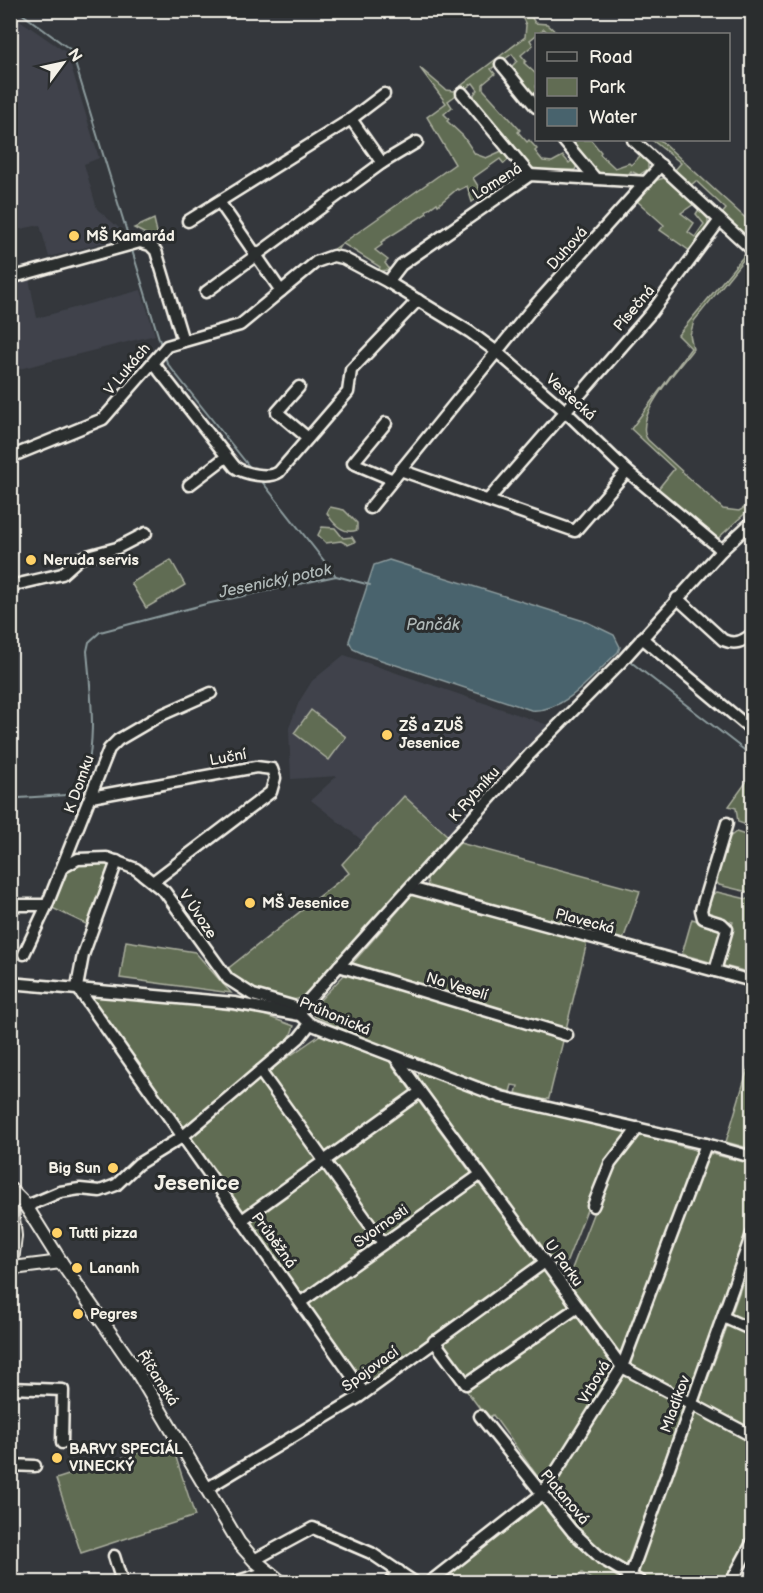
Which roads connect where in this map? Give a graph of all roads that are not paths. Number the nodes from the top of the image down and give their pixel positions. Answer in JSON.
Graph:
{"nodes":[{"id":1,"x":501,"y":64,"type":"dead end"},
{"id":2,"x":462,"y":93,"type":"dead end"},
{"id":3,"x":384,"y":94,"type":"dead end"},
{"id":4,"x":535,"y":105,"type":"edge"},
{"id":5,"x":351,"y":119,"type":"junction"},
{"id":6,"x":564,"y":141,"type":"edge"},
{"id":7,"x":634,"y":141,"type":"edge"},
{"id":8,"x":417,"y":142,"type":"dead end"},
{"id":9,"x":382,"y":164,"type":"junction"},
{"id":10,"x":662,"y":165,"type":"junction"},
{"id":11,"x":530,"y":175,"type":"junction"},
{"id":12,"x":594,"y":177,"type":"junction"},
{"id":13,"x":647,"y":182,"type":"junction"},
{"id":14,"x":220,"y":203,"type":"junction"},
{"id":15,"x":720,"y":220,"type":"junction"},
{"id":16,"x":188,"y":221,"type":"dead end"},
{"id":17,"x":749,"y":247,"type":"dead end"},
{"id":18,"x":256,"y":256,"type":"junction"},
{"id":19,"x":10,"y":278,"type":"edge"},
{"id":20,"x":388,"y":282,"type":"junction"},
{"id":21,"x":281,"y":291,"type":"junction"},
{"id":22,"x":206,"y":292,"type":"dead end"},
{"id":23,"x":418,"y":300,"type":"junction"},
{"id":24,"x":183,"y":341,"type":"junction"},
{"id":25,"x":497,"y":352,"type":"junction"},
{"id":26,"x":160,"y":354,"type":"junction"},
{"id":27,"x":299,"y":387,"type":"dead end"},
{"id":28,"x":564,"y":410,"type":"junction"},
{"id":29,"x":386,"y":423,"type":"dead end"},
{"id":30,"x":308,"y":438,"type":"junction"},
{"id":31,"x":10,"y":457,"type":"edge"},
{"id":32,"x":226,"y":457,"type":"junction"},
{"id":33,"x":400,"y":470,"type":"junction"},
{"id":34,"x":627,"y":471,"type":"junction"},
{"id":35,"x":391,"y":479,"type":"junction"},
{"id":36,"x":189,"y":485,"type":"dead end"},
{"id":37,"x":488,"y":500,"type":"junction"},
{"id":38,"x":370,"y":508,"type":"dead end"},
{"id":39,"x":753,"y":522,"type":"edge"},
{"id":40,"x":146,"y":533,"type":"dead end"},
{"id":41,"x":722,"y":550,"type":"junction"},
{"id":42,"x":10,"y":586,"type":"edge"},
{"id":43,"x":677,"y":598,"type":"junction"},
{"id":44,"x":753,"y":634,"type":"edge"},
{"id":45,"x":642,"y":638,"type":"junction"},
{"id":46,"x":211,"y":693,"type":"dead end"},
{"id":47,"x":753,"y":730,"type":"edge"},
{"id":48,"x":91,"y":797,"type":"junction"},
{"id":49,"x":727,"y":823,"type":"dead end"},
{"id":50,"x":117,"y":861,"type":"junction"},
{"id":51,"x":62,"y":868,"type":"junction"},
{"id":52,"x":154,"y":881,"type":"junction"},
{"id":53,"x":410,"y":888,"type":"junction"},
{"id":54,"x":10,"y":905,"type":"edge"},
{"id":55,"x":47,"y":905,"type":"junction"},
{"id":56,"x":24,"y":954,"type":"dead end"},
{"id":57,"x":339,"y":966,"type":"junction"},
{"id":58,"x":715,"y":971,"type":"junction"},
{"id":59,"x":753,"y":981,"type":"edge"},
{"id":60,"x":10,"y":983,"type":"edge"},
{"id":61,"x":77,"y":987,"type":"junction"},
{"id":62,"x":300,"y":1015,"type":"junction"},
{"id":63,"x":310,"y":1024,"type":"junction"},
{"id":64,"x":567,"y":1035,"type":"dead end"},
{"id":65,"x":395,"y":1057,"type":"junction"},
{"id":66,"x":260,"y":1071,"type":"junction"},
{"id":67,"x":420,"y":1092,"type":"junction"},
{"id":68,"x":638,"y":1128,"type":"junction"},
{"id":69,"x":182,"y":1137,"type":"junction"},
{"id":70,"x":706,"y":1144,"type":"junction"},
{"id":71,"x":753,"y":1157,"type":"edge"},
{"id":72,"x":324,"y":1160,"type":"junction"},
{"id":73,"x":480,"y":1175,"type":"junction"},
{"id":74,"x":10,"y":1190,"type":"edge"},
{"id":75,"x":27,"y":1206,"type":"junction"},
{"id":76,"x":593,"y":1206,"type":"dead end"},
{"id":77,"x":242,"y":1220,"type":"junction"},
{"id":78,"x":753,"y":1234,"type":"edge"},
{"id":79,"x":383,"y":1243,"type":"junction"},
{"id":80,"x":61,"y":1262,"type":"junction"},
{"id":81,"x":545,"y":1262,"type":"junction"},
{"id":82,"x":12,"y":1274,"type":"edge"},
{"id":83,"x":301,"y":1302,"type":"junction"},
{"id":84,"x":578,"y":1307,"type":"junction"},
{"id":85,"x":723,"y":1317,"type":"junction"},
{"id":86,"x":753,"y":1330,"type":"edge"},
{"id":87,"x":434,"y":1341,"type":"junction"},
{"id":88,"x":622,"y":1367,"type":"junction"},
{"id":89,"x":10,"y":1388,"type":"edge"},
{"id":90,"x":364,"y":1393,"type":"junction"},
{"id":91,"x":691,"y":1403,"type":"junction"},
{"id":92,"x":480,"y":1416,"type":"dead end"},
{"id":93,"x":753,"y":1436,"type":"edge"},
{"id":94,"x":62,"y":1443,"type":"dead end"},
{"id":95,"x":10,"y":1465,"type":"edge"},
{"id":96,"x":34,"y":1466,"type":"dead end"},
{"id":97,"x":206,"y":1489,"type":"junction"},
{"id":98,"x":542,"y":1494,"type":"junction"},
{"id":99,"x":751,"y":1550,"type":"edge"},
{"id":100,"x":114,"y":1557,"type":"dead end"},
{"id":101,"x":254,"y":1560,"type":"junction"},
{"id":102,"x":399,"y":1571,"type":"junction"},
{"id":103,"x":267,"y":1572,"type":"junction"},
{"id":104,"x":628,"y":1578,"type":"edge"},
{"id":105,"x":122,"y":1582,"type":"edge"},
{"id":106,"x":235,"y":1582,"type":"edge"},
{"id":107,"x":281,"y":1582,"type":"edge"},
{"id":108,"x":390,"y":1582,"type":"edge"},
{"id":109,"x":414,"y":1582,"type":"edge"},
{"id":110,"x":430,"y":1582,"type":"edge"},
{"id":111,"x":640,"y":1582,"type":"edge"},
{"id":112,"x":731,"y":1582,"type":"edge"}],
"edges":[{"from":1,"to":4,"type":"street"},
{"from":2,"to":11,"type":"street"},
{"from":3,"to":5,"type":"street"},
{"from":5,"to":9,"type":"street"},
{"from":5,"to":14,"type":"street"},
{"from":6,"to":12,"type":"street"},
{"from":7,"to":10,"type":"street"},
{"from":8,"to":9,"type":"street"},
{"from":9,"to":18,"type":"street"},
{"from":10,"to":13,"type":"street","name":"Duhová"},
{"from":10,"to":15,"type":"street"},
{"from":11,"to":12,"type":"street","name":"Lomená"},
{"from":11,"to":20,"type":"street","name":"Lomená"},
{"from":12,"to":13,"type":"street","name":"Lomená"},
{"from":13,"to":25,"type":"street","name":"Duhová"},
{"from":14,"to":16,"type":"street"},
{"from":14,"to":18,"type":"street"},
{"from":15,"to":17,"type":"street"},
{"from":15,"to":28,"type":"street","name":"Písečná"},
{"from":18,"to":21,"type":"street"},
{"from":18,"to":22,"type":"street"},
{"from":19,"to":24,"type":"street"},
{"from":20,"to":21,"type":"street","name":"V Lukách"},
{"from":20,"to":23,"type":"street","name":"Vestecká"},
{"from":21,"to":24,"type":"street","name":"V Lukách"},
{"from":23,"to":25,"type":"street","name":"Vestecká"},
{"from":23,"to":30,"type":"street"},
{"from":24,"to":26,"type":"street","name":"V Lukách"},
{"from":25,"to":28,"type":"street","name":"Vestecká"},
{"from":25,"to":33,"type":"street","name":"Duhová"},
{"from":26,"to":31,"type":"street","name":"V Lukách"},
{"from":26,"to":32,"type":"street"},
{"from":27,"to":30,"type":"street"},
{"from":28,"to":34,"type":"street","name":"Vestecká"},
{"from":28,"to":37,"type":"street","name":"Písečná"},
{"from":29,"to":35,"type":"street"},
{"from":30,"to":32,"type":"street"},
{"from":32,"to":36,"type":"street"},
{"from":33,"to":35,"type":"street","name":"Duhová"},
{"from":33,"to":37,"type":"street"},
{"from":34,"to":37,"type":"street"},
{"from":34,"to":41,"type":"street","name":"Vestecká"},
{"from":35,"to":38,"type":"street","name":"Duhová"},
{"from":39,"to":41,"type":"street","name":"K Rybníku"},
{"from":40,"to":42,"type":"street"},
{"from":41,"to":43,"type":"street","name":"K Rybníku"},
{"from":43,"to":44,"type":"street"},
{"from":43,"to":45,"type":"street","name":"K Rybníku"},
{"from":45,"to":47,"type":"street"},
{"from":45,"to":53,"type":"street","name":"K Rybníku"},
{"from":46,"to":48,"type":"street","name":"K Domku"},
{"from":48,"to":51,"type":"street","name":"K Domku"},
{"from":48,"to":52,"type":"street","name":"Luční"},
{"from":49,"to":58,"type":"street"},
{"from":50,"to":51,"type":"street","name":"V Úvoze"},
{"from":50,"to":52,"type":"street","name":"V Úvoze"},
{"from":50,"to":61,"type":"street"},
{"from":51,"to":55,"type":"street","name":"K Domku"},
{"from":52,"to":62,"type":"street","name":"V Úvoze"},
{"from":53,"to":57,"type":"street","name":"K Rybníku"},
{"from":53,"to":58,"type":"street","name":"Plavecká"},
{"from":54,"to":55,"type":"street"},
{"from":55,"to":56,"type":"street","name":"K Domku"},
{"from":57,"to":62,"type":"street","name":"K Rybníku"},
{"from":57,"to":64,"type":"street","name":"Na Veselí"},
{"from":58,"to":59,"type":"street","name":"Plavecká"},
{"from":60,"to":61,"type":"street","name":"Průhonická"},
{"from":61,"to":62,"type":"street","name":"Průhonická"},
{"from":61,"to":69,"type":"street","name":"Průběžná"},
{"from":62,"to":63,"type":"street","name":"Průhonická"},
{"from":63,"to":65,"type":"street","name":"Průhonická"},
{"from":63,"to":66,"type":"street"},
{"from":65,"to":67,"type":"street","name":"U Parku"},
{"from":65,"to":68,"type":"street","name":"Průhonická"},
{"from":66,"to":69,"type":"street"},
{"from":66,"to":72,"type":"street"},
{"from":67,"to":72,"type":"street"},
{"from":67,"to":73,"type":"street","name":"U Parku"},
{"from":68,"to":70,"type":"street","name":"Průhonická"},
{"from":68,"to":76,"type":"street"},
{"from":69,"to":75,"type":"street"},
{"from":69,"to":77,"type":"street","name":"Průběžná"},
{"from":70,"to":71,"type":"street","name":"Průhonická"},
{"from":70,"to":88,"type":"street","name":"Vrbová"},
{"from":72,"to":77,"type":"street"},
{"from":72,"to":79,"type":"street"},
{"from":73,"to":79,"type":"street","name":"Svornosti"},
{"from":73,"to":81,"type":"street","name":"U Parku"},
{"from":74,"to":75,"type":"main road","name":"Říčanská"},
{"from":74,"to":82,"type":"main road"},
{"from":75,"to":80,"type":"main road","name":"Říčanská"},
{"from":77,"to":83,"type":"street","name":"Průběžná"},
{"from":78,"to":85,"type":"street","name":"Mladíkov"},
{"from":79,"to":83,"type":"street","name":"Svornosti"},
{"from":80,"to":82,"type":"main road"},
{"from":80,"to":97,"type":"main road","name":"Říčanská"},
{"from":81,"to":84,"type":"street","name":"U Parku"},
{"from":81,"to":87,"type":"street","name":"Spojovací"},
{"from":83,"to":90,"type":"street","name":"Průběžná"},
{"from":84,"to":87,"type":"street"},
{"from":84,"to":88,"type":"street","name":"U Parku"},
{"from":85,"to":86,"type":"street"},
{"from":85,"to":91,"type":"street","name":"Mladíkov"},
{"from":87,"to":90,"type":"street","name":"Spojovací"},
{"from":88,"to":91,"type":"street","name":"U Parku"},
{"from":88,"to":98,"type":"street","name":"Vrbová"},
{"from":89,"to":94,"type":"street"},
{"from":90,"to":97,"type":"street","name":"Spojovací"},
{"from":91,"to":93,"type":"street","name":"U Parku"},
{"from":91,"to":104,"type":"street","name":"Mladíkov"},
{"from":92,"to":98,"type":"street","name":"Platanová"},
{"from":95,"to":96,"type":"street"},
{"from":97,"to":101,"type":"main road","name":"Říčanská"},
{"from":98,"to":104,"type":"street","name":"Platanová"},
{"from":98,"to":110,"type":"street","name":"Vrbová"},
{"from":99,"to":112,"type":"street"},
{"from":100,"to":105,"type":"street"},
{"from":101,"to":102,"type":"street"},
{"from":101,"to":103,"type":"main road","name":"Říčanská"},
{"from":102,"to":108,"type":"street"},
{"from":102,"to":109,"type":"street"},
{"from":103,"to":106,"type":"street"},
{"from":103,"to":107,"type":"main road","name":"Říčanská"},
{"from":104,"to":111,"type":"street","name":"Platanová"}]}
